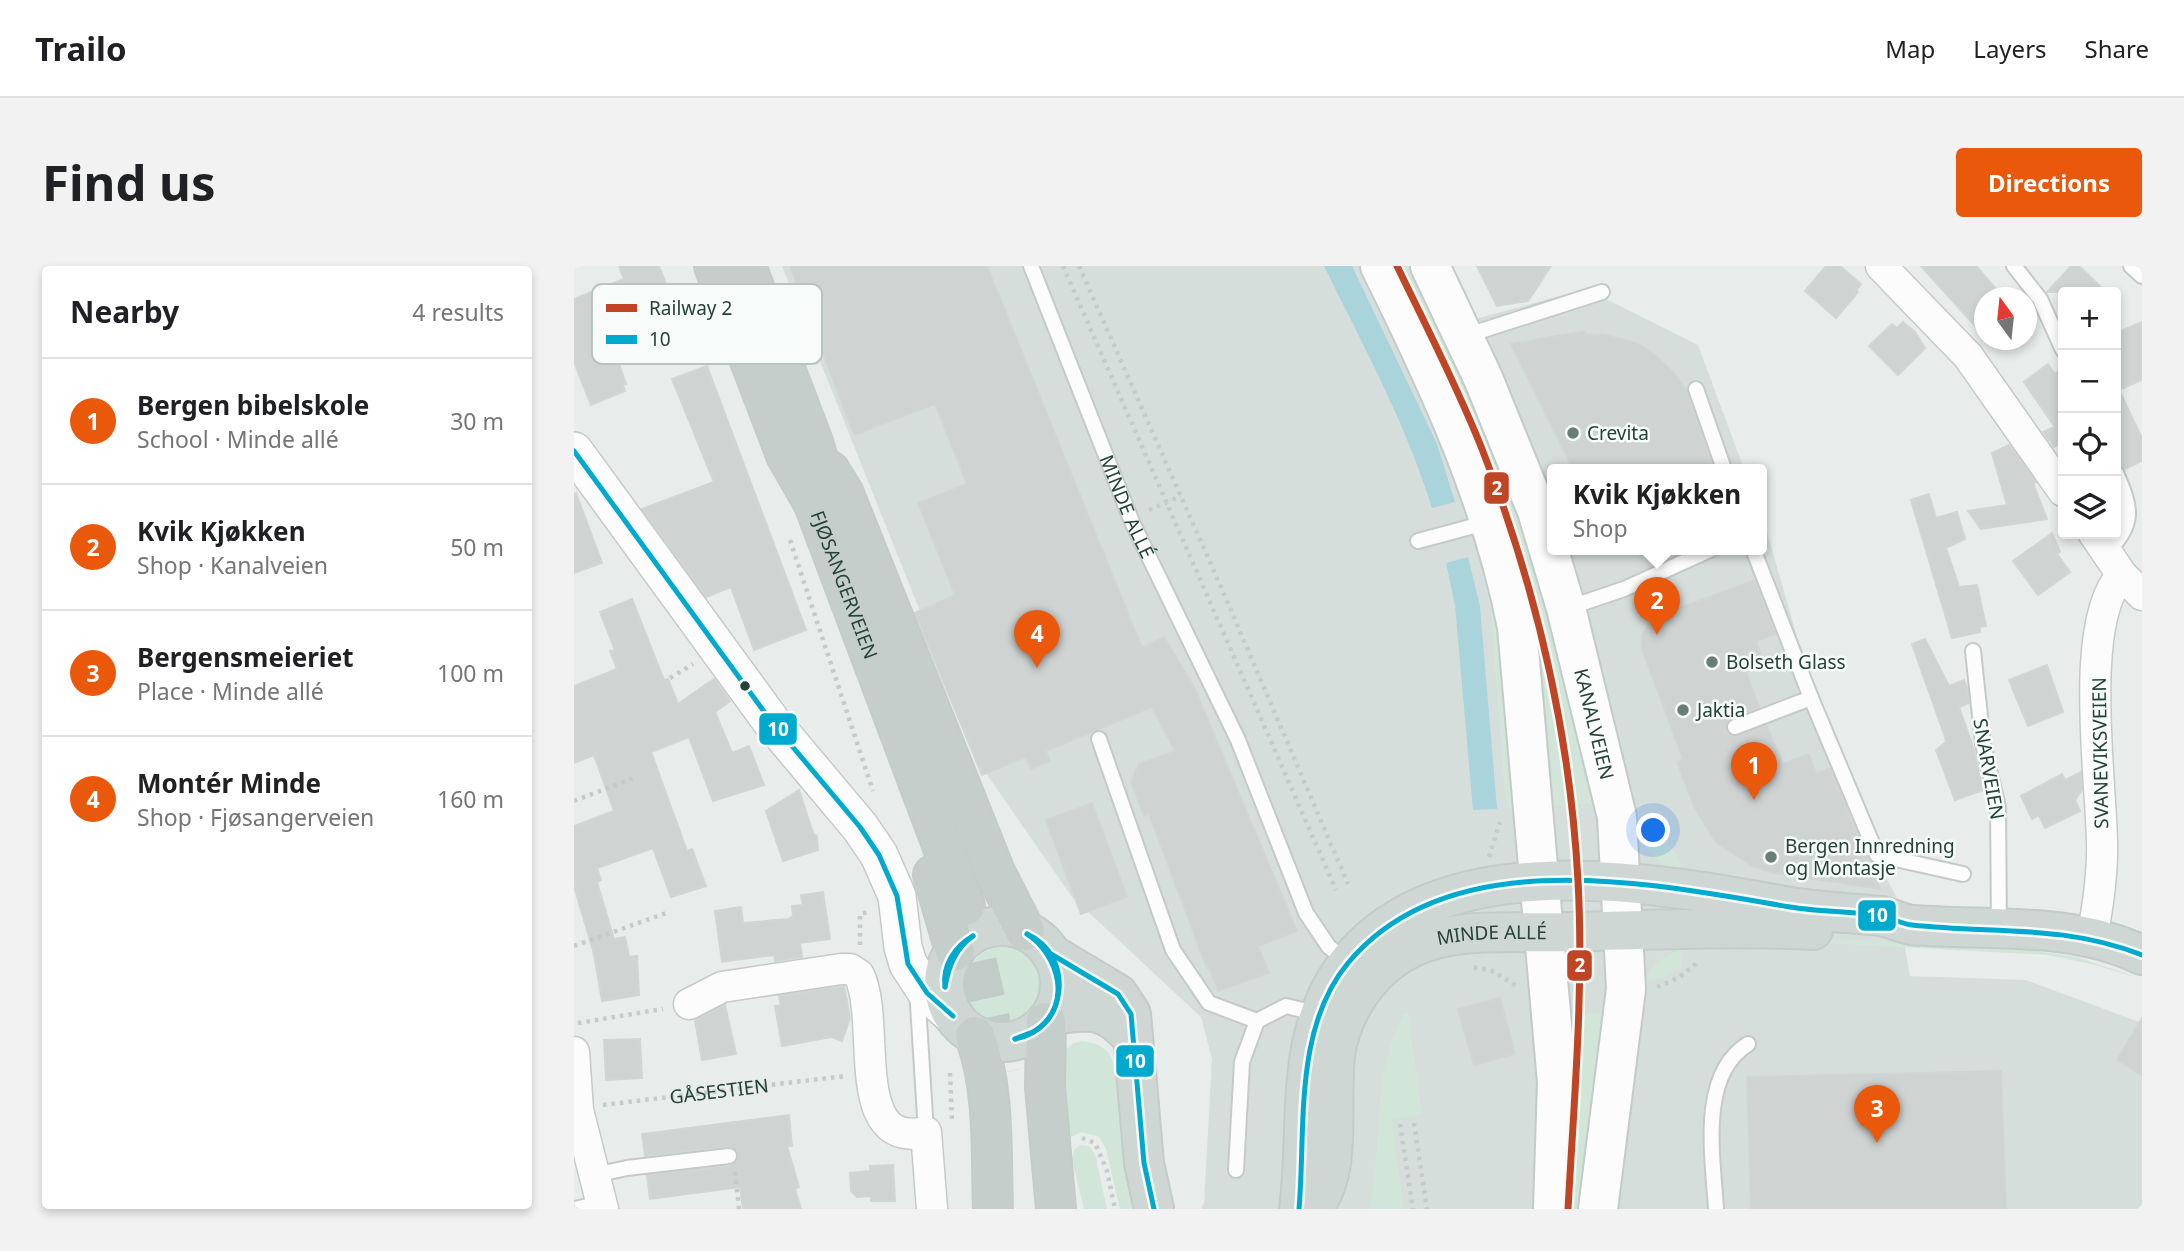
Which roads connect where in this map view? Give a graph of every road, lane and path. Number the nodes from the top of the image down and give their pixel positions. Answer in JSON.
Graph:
{"nodes":[{"id":1,"x":714,"y":266,"type":"edge"},
{"id":2,"x":746,"y":266,"type":"edge"},
{"id":3,"x":1031,"y":266,"type":"edge"},
{"id":4,"x":1063,"y":266,"type":"edge"},
{"id":5,"x":1079,"y":266,"type":"edge"},
{"id":6,"x":1380,"y":266,"type":"edge"},
{"id":7,"x":1430,"y":266,"type":"edge"},
{"id":8,"x":1881,"y":266,"type":"edge"},
{"id":9,"x":2014,"y":266,"type":"edge"},
{"id":10,"x":2131,"y":266,"type":"edge"},
{"id":11,"x":2142,"y":276,"type":"edge"},
{"id":12,"x":722,"y":284,"type":"edge"},
{"id":13,"x":750,"y":284,"type":"edge"},
{"id":14,"x":1602,"y":292,"type":"dead end"},
{"id":15,"x":1464,"y":336,"type":"junction"},
{"id":16,"x":2058,"y":339,"type":"edge"},
{"id":17,"x":755,"y":364,"type":"edge"},
{"id":18,"x":770,"y":364,"type":"edge"},
{"id":19,"x":1696,"y":389,"type":"dead end"},
{"id":20,"x":574,"y":451,"type":"edge"},
{"id":21,"x":792,"y":453,"type":"junction"},
{"id":22,"x":1722,"y":464,"type":"edge"},
{"id":23,"x":2117,"y":476,"type":"edge"},
{"id":24,"x":2058,"y":484,"type":"edge"},
{"id":25,"x":1181,"y":496,"type":"junction"},
{"id":26,"x":1168,"y":501,"type":"junction"},
{"id":27,"x":1149,"y":510,"type":"dead end"},
{"id":28,"x":1477,"y":525,"type":"junction"},
{"id":29,"x":789,"y":536,"type":"dead end"},
{"id":30,"x":1418,"y":541,"type":"dead end"},
{"id":31,"x":1547,"y":548,"type":"edge"},
{"id":32,"x":1549,"y":555,"type":"edge"},
{"id":33,"x":1699,"y":555,"type":"edge"},
{"id":34,"x":1755,"y":555,"type":"edge"},
{"id":35,"x":2116,"y":564,"type":"edge"},
{"id":36,"x":1566,"y":608,"type":"junction"},
{"id":37,"x":1973,"y":651,"type":"dead end"},
{"id":38,"x":680,"y":674,"type":"dead end"},
{"id":39,"x":670,"y":678,"type":"dead end"},
{"id":40,"x":1811,"y":698,"type":"junction"},
{"id":41,"x":1735,"y":727,"type":"dead end"},
{"id":42,"x":1099,"y":739,"type":"dead end"},
{"id":43,"x":634,"y":778,"type":"dead end"},
{"id":44,"x":574,"y":801,"type":"edge"},
{"id":45,"x":1502,"y":809,"type":"dead end"},
{"id":46,"x":866,"y":819,"type":"junction"},
{"id":47,"x":1487,"y":867,"type":"dead end"},
{"id":48,"x":1963,"y":874,"type":"dead end"},
{"id":49,"x":1622,"y":880,"type":"junction"},
{"id":50,"x":1540,"y":881,"type":"junction"},
{"id":51,"x":1348,"y":884,"type":"dead end"},
{"id":52,"x":1336,"y":890,"type":"dead end"},
{"id":53,"x":973,"y":904,"type":"tunnel mouth"},
{"id":54,"x":889,"y":910,"type":"junction"},
{"id":55,"x":669,"y":912,"type":"dead end"},
{"id":56,"x":1909,"y":925,"type":"junction"},
{"id":57,"x":1999,"y":928,"type":"junction"},
{"id":58,"x":1625,"y":931,"type":"junction"},
{"id":59,"x":1543,"y":933,"type":"junction"},
{"id":60,"x":2092,"y":938,"type":"junction"},
{"id":61,"x":1038,"y":942,"type":"junction"},
{"id":62,"x":574,"y":946,"type":"edge"},
{"id":63,"x":952,"y":955,"type":"junction"},
{"id":64,"x":2142,"y":955,"type":"edge"},
{"id":65,"x":1349,"y":962,"type":"junction"},
{"id":66,"x":1697,"y":963,"type":"dead end"},
{"id":67,"x":1470,"y":967,"type":"dead end"},
{"id":68,"x":850,"y":969,"type":"junction"},
{"id":69,"x":917,"y":981,"type":"junction"},
{"id":70,"x":1517,"y":987,"type":"dead end"},
{"id":71,"x":1651,"y":989,"type":"dead end"},
{"id":72,"x":689,"y":1004,"type":"joint"},
{"id":73,"x":1320,"y":1014,"type":"junction"},
{"id":74,"x":1049,"y":1018,"type":"junction"},
{"id":75,"x":1257,"y":1021,"type":"junction"},
{"id":76,"x":574,"y":1024,"type":"edge"},
{"id":77,"x":964,"y":1026,"type":"junction"},
{"id":78,"x":1133,"y":1039,"type":"junction"},
{"id":79,"x":1748,"y":1044,"type":"dead end"},
{"id":80,"x":574,"y":1052,"type":"edge"},
{"id":81,"x":840,"y":1077,"type":"dead end"},
{"id":82,"x":588,"y":1108,"type":"junction"},
{"id":83,"x":1414,"y":1123,"type":"dead end"},
{"id":84,"x":1400,"y":1125,"type":"dead end"},
{"id":85,"x":926,"y":1132,"type":"junction"},
{"id":86,"x":1078,"y":1139,"type":"dead end"},
{"id":87,"x":729,"y":1156,"type":"dead end"},
{"id":88,"x":1236,"y":1170,"type":"dead end"},
{"id":89,"x":593,"y":1199,"type":"edge"},
{"id":90,"x":932,"y":1209,"type":"edge"},
{"id":91,"x":993,"y":1209,"type":"edge"},
{"id":92,"x":1018,"y":1209,"type":"edge"},
{"id":93,"x":1035,"y":1209,"type":"edge"},
{"id":94,"x":1056,"y":1209,"type":"edge"},
{"id":95,"x":1115,"y":1209,"type":"edge"},
{"id":96,"x":1154,"y":1209,"type":"edge"},
{"id":97,"x":1299,"y":1209,"type":"edge"},
{"id":98,"x":1311,"y":1209,"type":"edge"},
{"id":99,"x":1413,"y":1209,"type":"edge"},
{"id":100,"x":1427,"y":1209,"type":"edge"},
{"id":101,"x":1553,"y":1209,"type":"edge"},
{"id":102,"x":1598,"y":1209,"type":"edge"},
{"id":103,"x":1716,"y":1209,"type":"edge"}],
"edges":[{"from":1,"to":12,"type":"highway","name":"FJØSANGERVEIEN"},
{"from":2,"to":13,"type":"highway","name":"FJØSANGERVEIEN"},
{"from":3,"to":65,"type":"lane","name":"MINDE ALLÉ"},
{"from":4,"to":26,"type":"path"},
{"from":5,"to":25,"type":"path"},
{"from":6,"to":28,"type":"main road"},
{"from":7,"to":15,"type":"main road","name":"KANALVEIEN"},
{"from":8,"to":24,"type":"street"},
{"from":9,"to":16,"type":"lane"},
{"from":10,"to":11,"type":"lane"},
{"from":14,"to":15,"type":"lane"},
{"from":15,"to":31,"type":"main road","name":"KANALVEIEN"},
{"from":17,"to":21,"type":"highway","name":"FJØSANGERVEIEN"},
{"from":18,"to":21,"type":"highway","name":"FJØSANGERVEIEN"},
{"from":19,"to":22,"type":"lane"},
{"from":20,"to":46,"type":"street"},
{"from":21,"to":53,"type":"highway","name":"FJØSANGERVEIEN"},
{"from":21,"to":61,"type":"highway"},
{"from":21,"to":63,"type":"highway"},
{"from":23,"to":35,"type":"lane"},
{"from":25,"to":26,"type":"path"},
{"from":25,"to":51,"type":"path"},
{"from":26,"to":27,"type":"path"},
{"from":26,"to":52,"type":"path"},
{"from":28,"to":30,"type":"lane"},
{"from":28,"to":50,"type":"main road"},
{"from":29,"to":46,"type":"path","name":"FJØSANGERVEIEN"},
{"from":32,"to":36,"type":"main road","name":"KANALVEIEN"},
{"from":33,"to":36,"type":"lane"},
{"from":34,"to":40,"type":"lane"},
{"from":35,"to":60,"type":"street","name":"SVANEVIKSVEIEN"},
{"from":36,"to":49,"type":"main road","name":"KANALVEIEN"},
{"from":37,"to":57,"type":"lane","name":"SNARVEIEN"},
{"from":38,"to":39,"type":"path"},
{"from":40,"to":41,"type":"lane"},
{"from":40,"to":48,"type":"lane"},
{"from":42,"to":75,"type":"lane"},
{"from":43,"to":44,"type":"path"},
{"from":45,"to":47,"type":"path"},
{"from":46,"to":54,"type":"street"},
{"from":49,"to":50,"type":"main road","name":"MINDE ALLÉ"},
{"from":49,"to":56,"type":"main road","name":"MINDE ALLÉ"},
{"from":49,"to":58,"type":"main road","name":"KANALVEIEN"},
{"from":50,"to":59,"type":"main road"},
{"from":50,"to":65,"type":"main road","name":"MINDE ALLÉ"},
{"from":54,"to":63,"type":"street"},
{"from":54,"to":68,"type":"path"},
{"from":54,"to":69,"type":"street"},
{"from":55,"to":62,"type":"path"},
{"from":56,"to":57,"type":"main road","name":"MINDE ALLÉ"},
{"from":56,"to":58,"type":"main road","name":"MINDE ALLÉ"},
{"from":57,"to":60,"type":"main road","name":"MINDE ALLÉ"},
{"from":58,"to":59,"type":"main road","name":"MINDE ALLÉ"},
{"from":58,"to":102,"type":"main road","name":"KANALVEIEN"},
{"from":59,"to":98,"type":"main road","name":"MINDE ALLÉ"},
{"from":59,"to":101,"type":"main road"},
{"from":60,"to":64,"type":"main road","name":"MINDE ALLÉ"},
{"from":61,"to":63,"type":"main road"},
{"from":61,"to":74,"type":"main road"},
{"from":61,"to":78,"type":"main road"},
{"from":63,"to":77,"type":"main road"},
{"from":65,"to":73,"type":"main road","name":"MINDE ALLÉ"},
{"from":66,"to":71,"type":"path"},
{"from":67,"to":70,"type":"path"},
{"from":68,"to":72,"type":"street"},
{"from":68,"to":85,"type":"street"},
{"from":69,"to":77,"type":"street"},
{"from":69,"to":85,"type":"lane"},
{"from":72,"to":76,"type":"path"},
{"from":73,"to":75,"type":"lane"},
{"from":73,"to":97,"type":"main road","name":"MINDE ALLÉ"},
{"from":74,"to":77,"type":"main road"},
{"from":74,"to":78,"type":"main road"},
{"from":74,"to":94,"type":"highway"},
{"from":75,"to":88,"type":"lane"},
{"from":77,"to":91,"type":"highway"},
{"from":78,"to":96,"type":"main road"},
{"from":79,"to":103,"type":"lane"},
{"from":80,"to":82,"type":"street"},
{"from":81,"to":82,"type":"path","name":"GÅSESTIEN"},
{"from":82,"to":89,"type":"street"},
{"from":83,"to":100,"type":"path"},
{"from":84,"to":99,"type":"path"},
{"from":85,"to":90,"type":"street"},
{"from":86,"to":95,"type":"path"},
{"from":87,"to":89,"type":"lane"},
{"from":92,"to":93,"type":"highway"}]}
